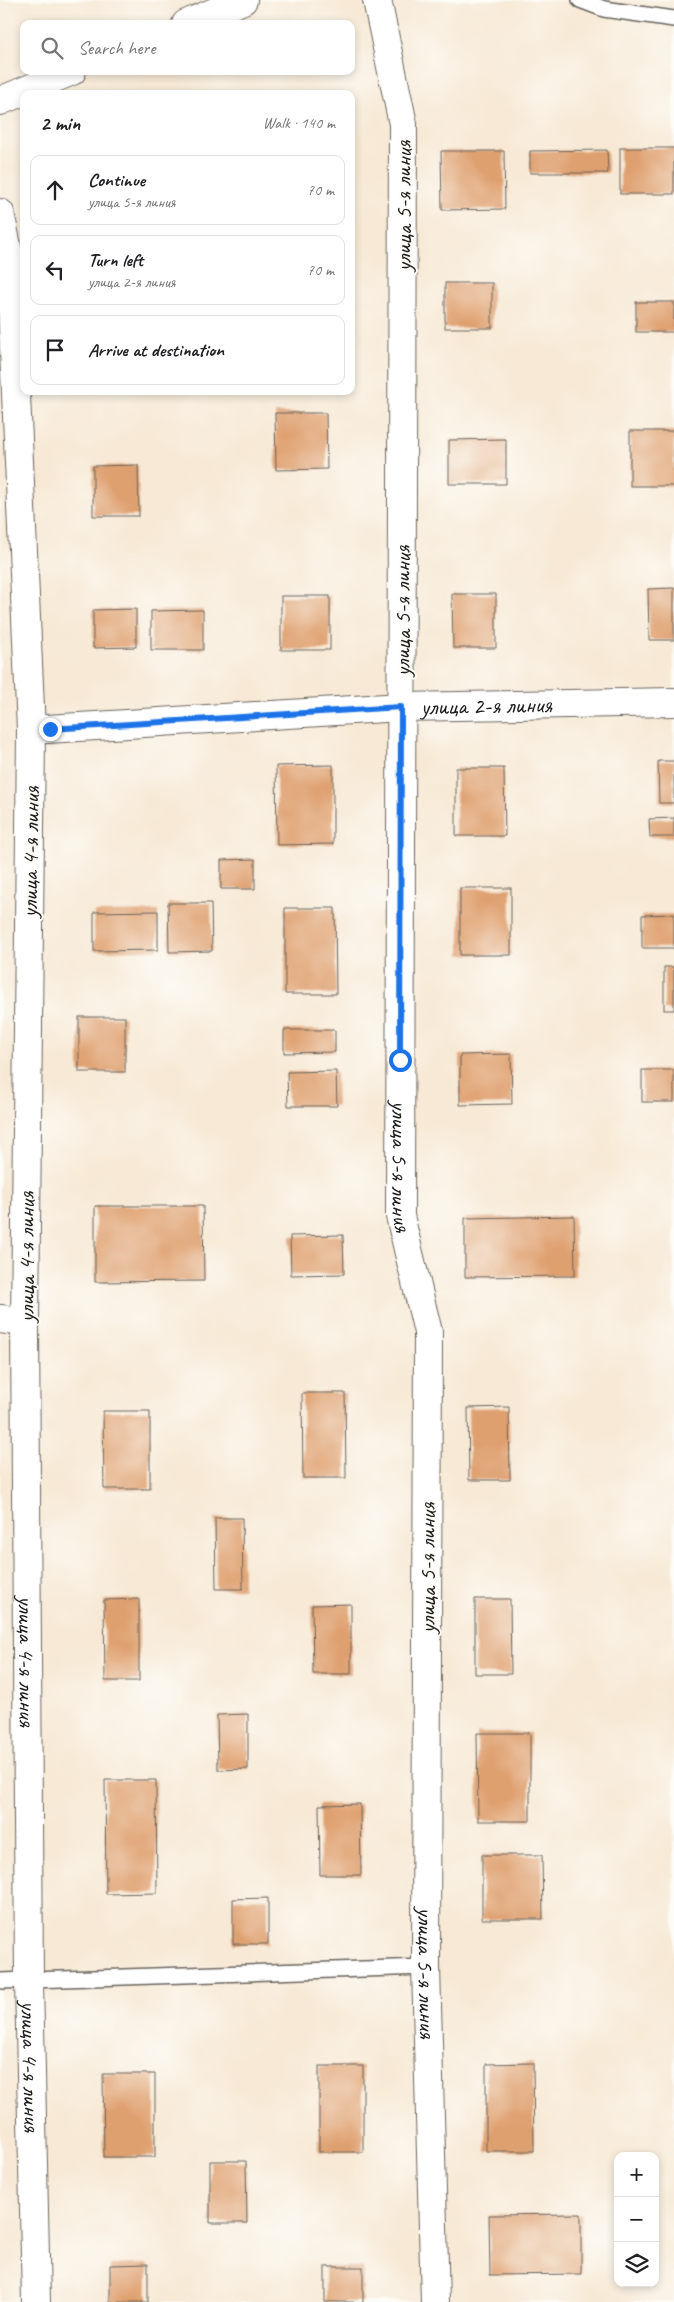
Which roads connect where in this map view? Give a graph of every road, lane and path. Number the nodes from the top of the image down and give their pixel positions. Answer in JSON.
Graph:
{"nodes":[{"id":1,"x":243,"y":0,"type":"edge"},
{"id":2,"x":377,"y":0,"type":"edge"},
{"id":3,"x":580,"y":0,"type":"edge"},
{"id":4,"x":674,"y":19,"type":"edge"},
{"id":5,"x":196,"y":20,"type":"edge"},
{"id":6,"x":62,"y":75,"type":"edge"},
{"id":7,"x":26,"y":90,"type":"edge"},
{"id":8,"x":20,"y":93,"type":"edge"},
{"id":9,"x":0,"y":101,"type":"edge"},
{"id":10,"x":0,"y":213,"type":"edge"},
{"id":11,"x":674,"y":702,"type":"edge"},
{"id":12,"x":401,"y":707,"type":"junction"},
{"id":13,"x":31,"y":730,"type":"junction"},
{"id":14,"x":13,"y":1320,"type":"edge"},
{"id":15,"x":426,"y":1967,"type":"junction"},
{"id":16,"x":29,"y":1981,"type":"junction"},
{"id":17,"x":0,"y":1982,"type":"edge"},
{"id":18,"x":36,"y":2302,"type":"edge"},
{"id":19,"x":435,"y":2302,"type":"edge"}],
"edges":[{"from":1,"to":5,"type":"street"},
{"from":2,"to":12,"type":"street","name":"улица 5-я линия"},
{"from":3,"to":4,"type":"lane"},
{"from":6,"to":7,"type":"street"},
{"from":8,"to":9,"type":"street"},
{"from":10,"to":13,"type":"street","name":"улица 4-я линия"},
{"from":11,"to":12,"type":"street","name":"улица 2-я линия"},
{"from":12,"to":13,"type":"street","name":"улица 2-я линия"},
{"from":12,"to":15,"type":"street","name":"улица 5-я линия"},
{"from":13,"to":14,"type":"street","name":"улица 4-я линия"},
{"from":14,"to":16,"type":"street","name":"улица 4-я линия"},
{"from":15,"to":16,"type":"lane"},
{"from":15,"to":19,"type":"street","name":"улица 5-я линия"},
{"from":16,"to":17,"type":"lane"},
{"from":16,"to":18,"type":"street","name":"улица 4-я линия"}]}
